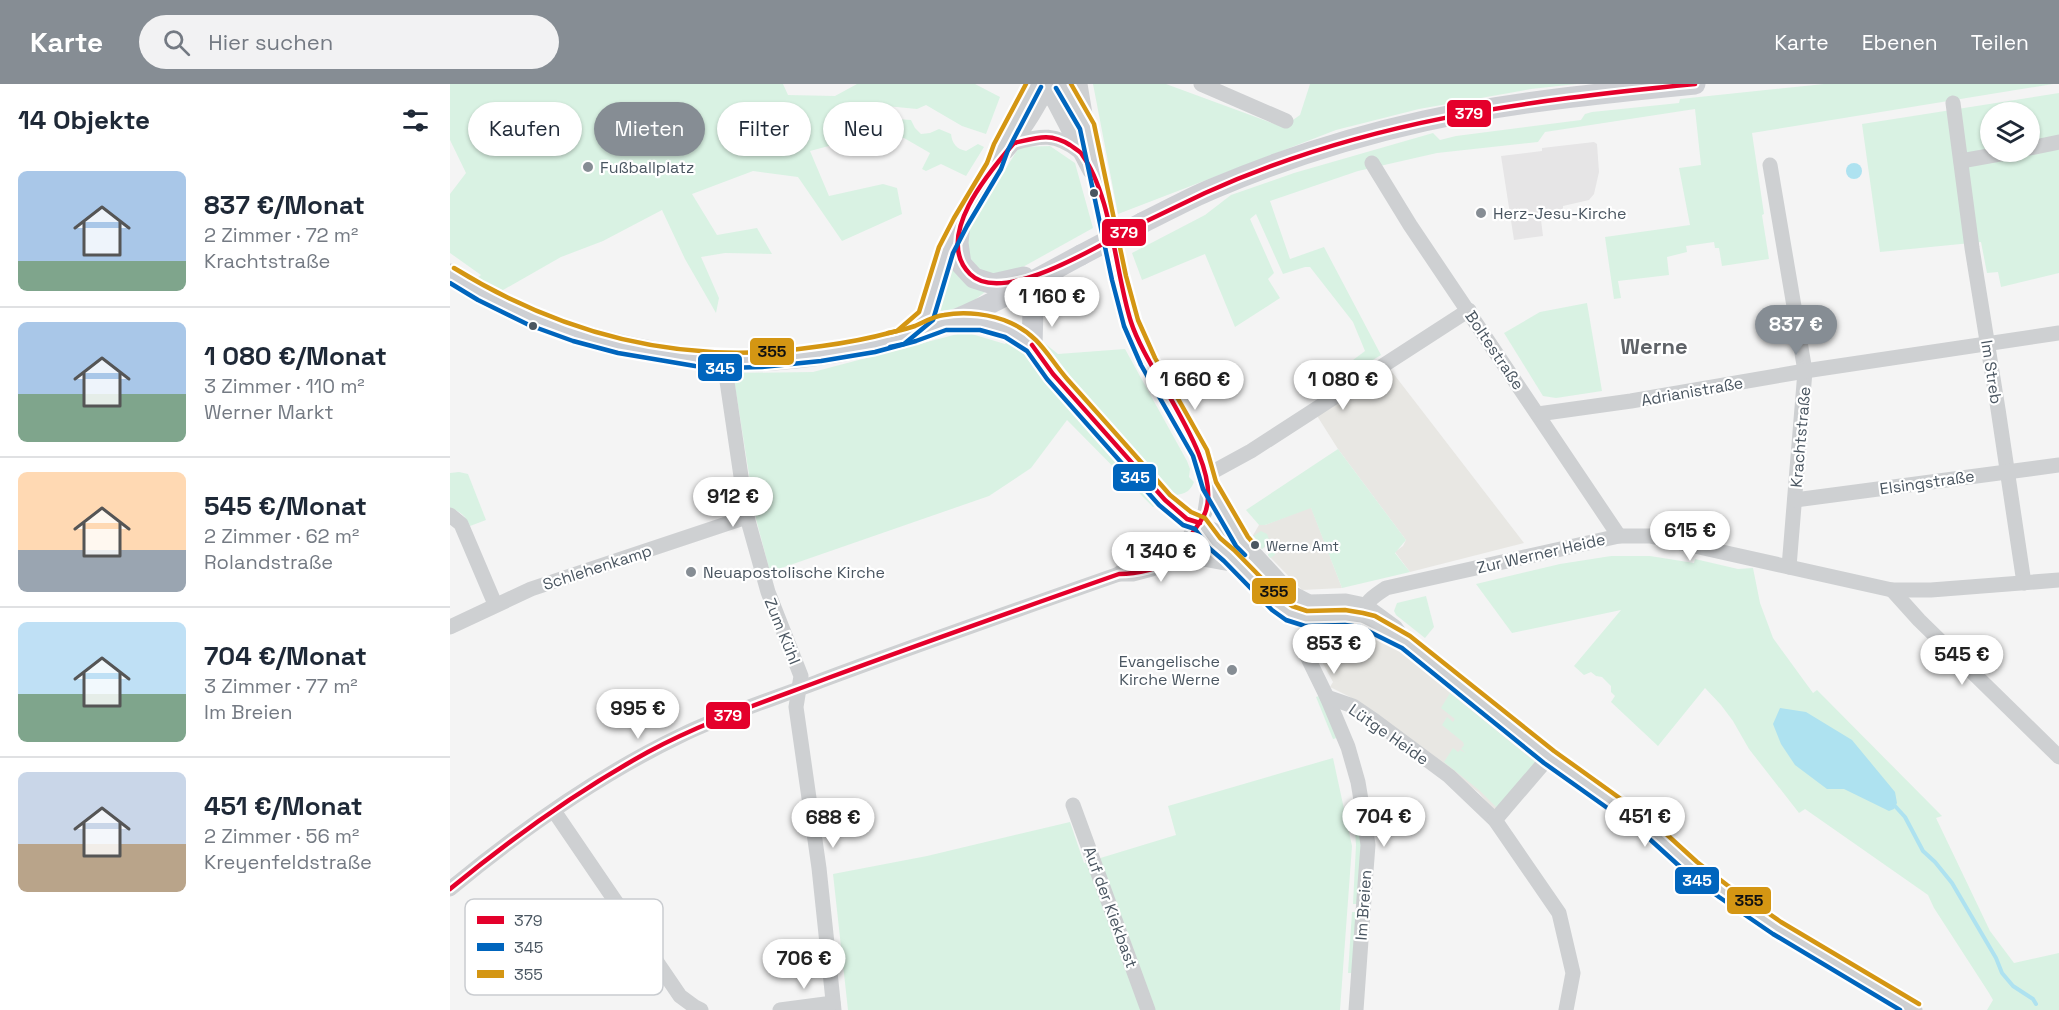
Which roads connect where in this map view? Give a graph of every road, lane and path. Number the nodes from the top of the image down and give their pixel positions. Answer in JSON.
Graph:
{"nodes":[{"id":1,"x":1062,"y":84,"type":"edge"},
{"id":2,"x":1080,"y":84,"type":"edge"},
{"id":3,"x":1201,"y":84,"type":"edge"},
{"id":4,"x":1695,"y":84,"type":"edge"},
{"id":5,"x":1042,"y":86,"type":"edge"},
{"id":6,"x":1953,"y":103,"type":"dead end"},
{"id":7,"x":1286,"y":121,"type":"dead end"},
{"id":8,"x":1087,"y":126,"type":"junction"},
{"id":9,"x":2059,"y":142,"type":"edge"},
{"id":10,"x":1014,"y":143,"type":"junction"},
{"id":11,"x":2040,"y":146,"type":"edge"},
{"id":12,"x":1080,"y":152,"type":"junction"},
{"id":13,"x":1980,"y":157,"type":"edge"},
{"id":14,"x":1960,"y":161,"type":"junction"},
{"id":15,"x":1372,"y":164,"type":"dead end"},
{"id":16,"x":1770,"y":165,"type":"dead end"},
{"id":17,"x":994,"y":166,"type":"junction"},
{"id":18,"x":1099,"y":187,"type":"junction"},
{"id":19,"x":960,"y":222,"type":"junction"},
{"id":20,"x":1056,"y":268,"type":"junction"},
{"id":21,"x":450,"y":274,"type":"edge"},
{"id":22,"x":1469,"y":310,"type":"junction"},
{"id":23,"x":945,"y":322,"type":"junction"},
{"id":24,"x":2059,"y":333,"type":"edge"},
{"id":25,"x":900,"y":338,"type":"junction"},
{"id":26,"x":1988,"y":344,"type":"junction"},
{"id":27,"x":1032,"y":345,"type":"junction"},
{"id":28,"x":724,"y":361,"type":"junction"},
{"id":29,"x":1805,"y":371,"type":"junction"},
{"id":30,"x":1538,"y":414,"type":"junction"},
{"id":31,"x":2059,"y":465,"type":"edge"},
{"id":32,"x":2006,"y":471,"type":"junction"},
{"id":33,"x":1208,"y":480,"type":"junction"},
{"id":34,"x":1795,"y":500,"type":"junction"},
{"id":35,"x":450,"y":515,"type":"edge"},
{"id":36,"x":747,"y":517,"type":"junction"},
{"id":37,"x":1200,"y":523,"type":"junction"},
{"id":38,"x":1620,"y":536,"type":"junction"},
{"id":39,"x":1242,"y":542,"type":"junction"},
{"id":40,"x":1184,"y":543,"type":"junction"},
{"id":41,"x":1176,"y":558,"type":"junction"},
{"id":42,"x":1237,"y":565,"type":"junction"},
{"id":43,"x":1789,"y":567,"type":"junction"},
{"id":44,"x":1119,"y":574,"type":"junction"},
{"id":45,"x":2059,"y":580,"type":"edge"},
{"id":46,"x":2024,"y":583,"type":"junction"},
{"id":47,"x":1892,"y":590,"type":"junction"},
{"id":48,"x":1309,"y":602,"type":"junction"},
{"id":49,"x":495,"y":604,"type":"junction"},
{"id":50,"x":1364,"y":613,"type":"junction"},
{"id":51,"x":1306,"y":619,"type":"junction"},
{"id":52,"x":450,"y":627,"type":"edge"},
{"id":53,"x":799,"y":689,"type":"junction"},
{"id":54,"x":1327,"y":697,"type":"junction"},
{"id":55,"x":1549,"y":757,"type":"junction"},
{"id":56,"x":2059,"y":757,"type":"edge"},
{"id":57,"x":1074,"y":805,"type":"dead end"},
{"id":58,"x":554,"y":811,"type":"junction"},
{"id":59,"x":1495,"y":820,"type":"junction"},
{"id":60,"x":450,"y":888,"type":"edge"},
{"id":61,"x":614,"y":899,"type":"edge"},
{"id":62,"x":663,"y":971,"type":"edge"},
{"id":63,"x":833,"y":1006,"type":"edge"},
{"id":64,"x":701,"y":1010,"type":"edge"},
{"id":65,"x":780,"y":1010,"type":"edge"},
{"id":66,"x":1148,"y":1010,"type":"edge"},
{"id":67,"x":1356,"y":1010,"type":"edge"},
{"id":68,"x":1566,"y":1010,"type":"edge"},
{"id":69,"x":1915,"y":1010,"type":"edge"}],
"edges":[{"from":1,"to":8,"type":"street"},
{"from":2,"to":8,"type":"street"},
{"from":3,"to":7,"type":"street"},
{"from":4,"to":20,"type":"main road","bridge":true},
{"from":5,"to":10,"type":"street"},
{"from":5,"to":12,"type":"street"},
{"from":5,"to":17,"type":"street"},
{"from":6,"to":14,"type":"street","name":"Im Streb"},
{"from":8,"to":18,"type":"street"},
{"from":9,"to":11,"type":"street"},
{"from":10,"to":12,"type":"street"},
{"from":10,"to":17,"type":"street"},
{"from":12,"to":18,"type":"street"},
{"from":13,"to":14,"type":"street"},
{"from":14,"to":26,"type":"street","name":"Im Streb"},
{"from":15,"to":22,"type":"street","name":"Boltestraße"},
{"from":16,"to":29,"type":"street","name":"Krachtstraße"},
{"from":17,"to":19,"type":"street"},
{"from":18,"to":33,"type":"street"},
{"from":19,"to":20,"type":"main road"},
{"from":19,"to":25,"type":"main road"},
{"from":20,"to":23,"type":"main road"},
{"from":20,"to":27,"type":"main road"},
{"from":21,"to":28,"type":"main road"},
{"from":22,"to":30,"type":"street","name":"Boltestraße"},
{"from":22,"to":33,"type":"street"},
{"from":23,"to":25,"type":"main road"},
{"from":23,"to":27,"type":"main road"},
{"from":24,"to":26,"type":"street","name":"Adrianistraße"},
{"from":25,"to":28,"type":"main road"},
{"from":26,"to":29,"type":"street","name":"Adrianistraße"},
{"from":26,"to":32,"type":"street","name":"Im Streb"},
{"from":27,"to":37,"type":"street"},
{"from":28,"to":36,"type":"street","name":"Zum Kühl"},
{"from":29,"to":30,"type":"street","name":"Adrianistraße"},
{"from":29,"to":34,"type":"street","name":"Krachtstraße"},
{"from":30,"to":38,"type":"street","name":"Boltestraße"},
{"from":31,"to":32,"type":"street","name":"Elsingstraße"},
{"from":32,"to":34,"type":"street","name":"Elsingstraße"},
{"from":32,"to":46,"type":"street","name":"Im Streb"},
{"from":33,"to":37,"type":"street"},
{"from":33,"to":39,"type":"street"},
{"from":34,"to":43,"type":"street","name":"Krachtstraße"},
{"from":35,"to":49,"type":"street"},
{"from":36,"to":49,"type":"street","name":"Schlehenkamp"},
{"from":36,"to":53,"type":"street","name":"Zum Kühl"},
{"from":37,"to":39,"type":"street"},
{"from":37,"to":40,"type":"street"},
{"from":37,"to":42,"type":"street"},
{"from":38,"to":43,"type":"street","name":"Zur Werner Heide"},
{"from":38,"to":50,"type":"street","name":"Zur Werner Heide"},
{"from":39,"to":48,"type":"street"},
{"from":40,"to":41,"type":"street"},
{"from":40,"to":44,"type":"street"},
{"from":41,"to":42,"type":"street"},
{"from":41,"to":44,"type":"street"},
{"from":42,"to":51,"type":"street"},
{"from":43,"to":47,"type":"street","name":"Zur Werner Heide"},
{"from":44,"to":53,"type":"street"},
{"from":45,"to":46,"type":"street","name":"Zur Werner Heide"},
{"from":46,"to":47,"type":"street","name":"Zur Werner Heide"},
{"from":47,"to":56,"type":"street"},
{"from":48,"to":50,"type":"street"},
{"from":48,"to":51,"type":"street"},
{"from":49,"to":52,"type":"street","name":"Schlehenkamp"},
{"from":50,"to":51,"type":"street"},
{"from":50,"to":55,"type":"street"},
{"from":51,"to":54,"type":"street"},
{"from":53,"to":58,"type":"street"},
{"from":53,"to":63,"type":"street","name":"Zum Kühl"},
{"from":54,"to":59,"type":"street","name":"Lütge Heide"},
{"from":54,"to":67,"type":"street","name":"Im Breien"},
{"from":55,"to":59,"type":"street"},
{"from":55,"to":69,"type":"street"},
{"from":57,"to":66,"type":"street","name":"Auf der Kiekbast"},
{"from":58,"to":60,"type":"street"},
{"from":58,"to":61,"type":"street"},
{"from":59,"to":68,"type":"street","name":"Lütge Heide"},
{"from":62,"to":64,"type":"street"},
{"from":63,"to":65,"type":"street"}]}
